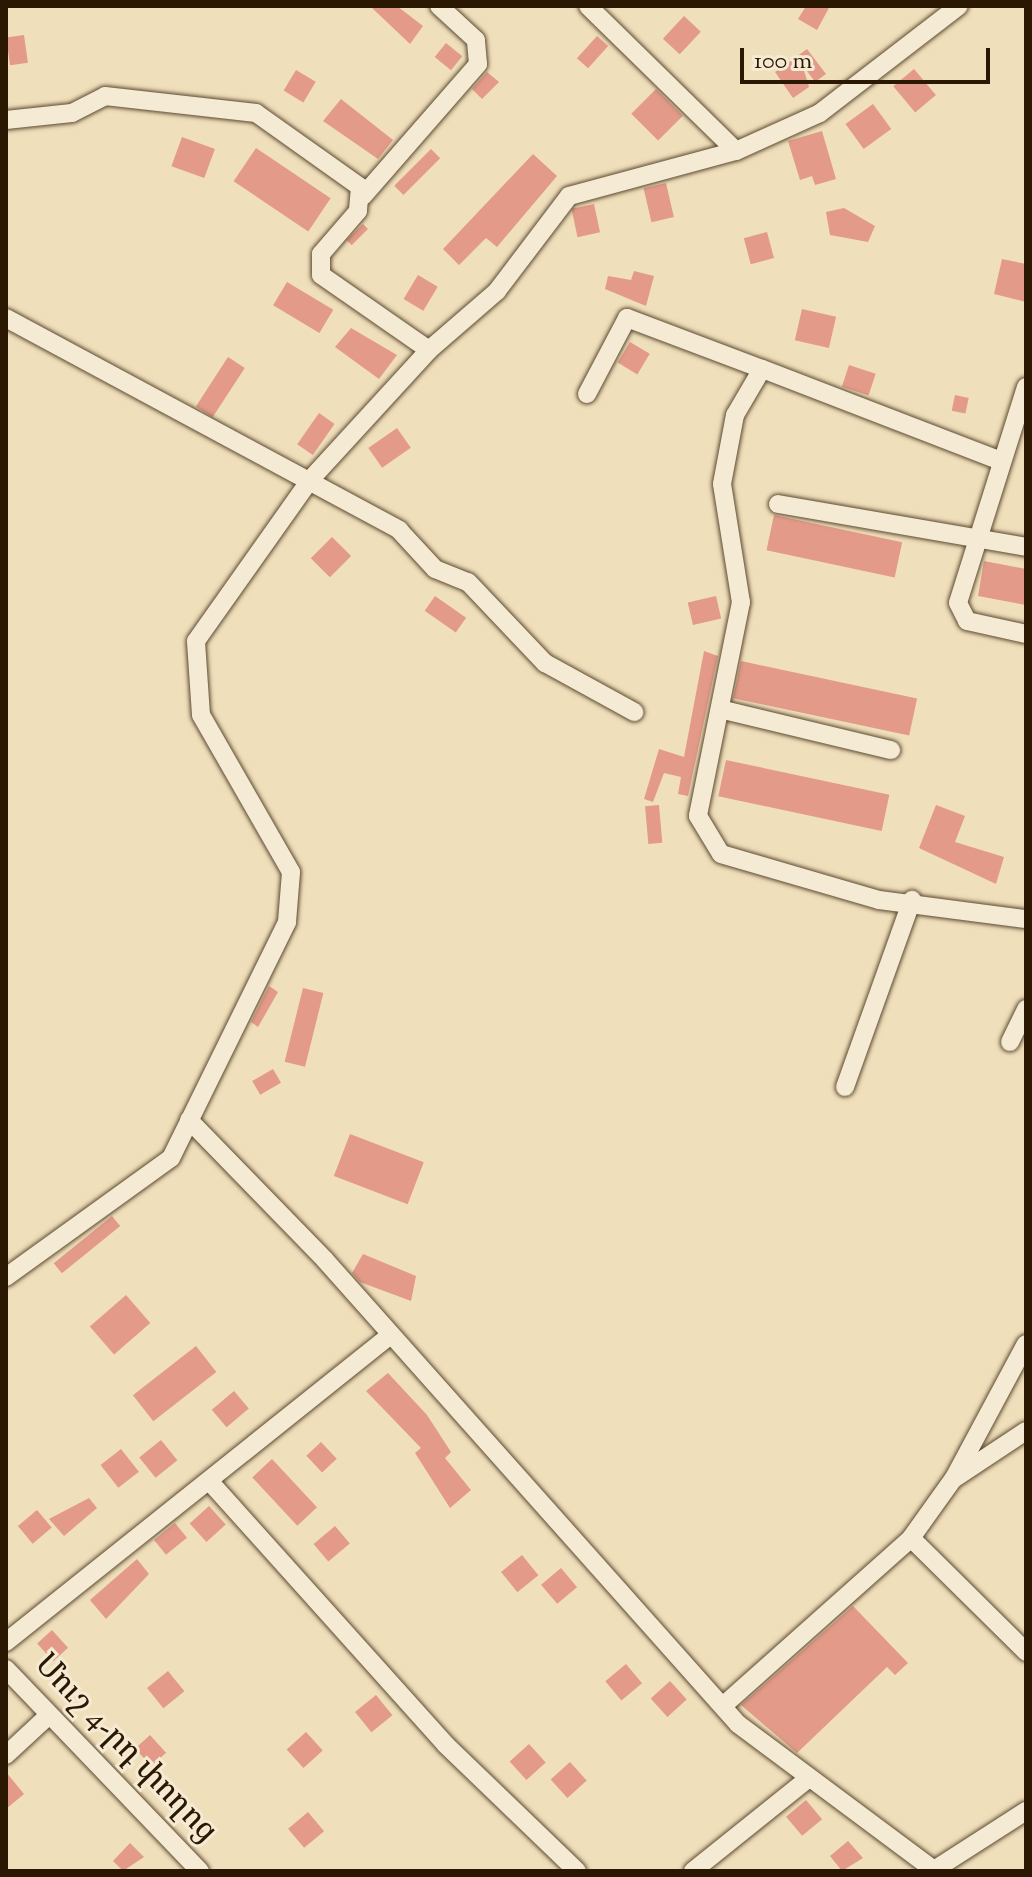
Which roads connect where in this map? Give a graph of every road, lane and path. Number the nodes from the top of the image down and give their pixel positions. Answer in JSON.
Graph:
{"nodes":[{"id":1,"x":439,"y":6,"type":"edge"},
{"id":2,"x":588,"y":6,"type":"edge"},
{"id":3,"x":959,"y":6,"type":"edge"},
{"id":4,"x":6,"y":120,"type":"edge"},
{"id":5,"x":736,"y":151,"type":"junction"},
{"id":6,"x":363,"y":196,"type":"junction"},
{"id":7,"x":6,"y":318,"type":"edge"},
{"id":8,"x":429,"y":350,"type":"junction"},
{"id":9,"x":762,"y":369,"type":"junction"},
{"id":10,"x":1026,"y":387,"type":"edge"},
{"id":11,"x":587,"y":394,"type":"dead end"},
{"id":12,"x":1022,"y":416,"type":"edge"},
{"id":13,"x":1001,"y":461,"type":"junction"},
{"id":14,"x":310,"y":480,"type":"junction"},
{"id":15,"x":778,"y":504,"type":"dead end"},
{"id":16,"x":975,"y":536,"type":"junction"},
{"id":17,"x":1026,"y":547,"type":"edge"},
{"id":18,"x":1026,"y":634,"type":"edge"},
{"id":19,"x":720,"y":709,"type":"junction"},
{"id":20,"x":634,"y":712,"type":"dead end"},
{"id":21,"x":891,"y":750,"type":"dead end"},
{"id":22,"x":912,"y":900,"type":"junction"},
{"id":23,"x":1026,"y":919,"type":"edge"},
{"id":24,"x":1026,"y":1009,"type":"edge"},
{"id":25,"x":1010,"y":1042,"type":"dead end"},
{"id":26,"x":845,"y":1087,"type":"dead end"},
{"id":27,"x":189,"y":1120,"type":"junction"},
{"id":28,"x":6,"y":1277,"type":"edge"},
{"id":29,"x":391,"y":1335,"type":"junction"},
{"id":30,"x":1026,"y":1344,"type":"edge"},
{"id":31,"x":1026,"y":1431,"type":"edge"},
{"id":32,"x":954,"y":1478,"type":"junction"},
{"id":33,"x":211,"y":1483,"type":"junction"},
{"id":34,"x":911,"y":1538,"type":"junction"},
{"id":35,"x":6,"y":1642,"type":"edge"},
{"id":36,"x":1026,"y":1652,"type":"edge"},
{"id":37,"x":6,"y":1669,"type":"edge"},
{"id":38,"x":725,"y":1704,"type":"junction"},
{"id":39,"x":49,"y":1715,"type":"junction"},
{"id":40,"x":6,"y":1755,"type":"edge"},
{"id":41,"x":808,"y":1779,"type":"junction"},
{"id":42,"x":1026,"y":1811,"type":"edge"},
{"id":43,"x":935,"y":1870,"type":"edge"},
{"id":44,"x":200,"y":1871,"type":"edge"},
{"id":45,"x":577,"y":1871,"type":"edge"},
{"id":46,"x":693,"y":1871,"type":"edge"}],
"edges":[{"from":1,"to":6,"type":"street"},
{"from":2,"to":5,"type":"street"},
{"from":3,"to":5,"type":"street"},
{"from":4,"to":6,"type":"street"},
{"from":5,"to":8,"type":"street"},
{"from":6,"to":8,"type":"street"},
{"from":7,"to":14,"type":"street"},
{"from":8,"to":14,"type":"street"},
{"from":9,"to":11,"type":"street"},
{"from":9,"to":13,"type":"street"},
{"from":9,"to":19,"type":"street"},
{"from":10,"to":12,"type":"street"},
{"from":12,"to":13,"type":"street"},
{"from":13,"to":16,"type":"street"},
{"from":14,"to":20,"type":"street"},
{"from":14,"to":27,"type":"street"},
{"from":15,"to":16,"type":"street"},
{"from":16,"to":17,"type":"street"},
{"from":16,"to":18,"type":"street"},
{"from":19,"to":21,"type":"street"},
{"from":19,"to":22,"type":"street"},
{"from":22,"to":23,"type":"street"},
{"from":22,"to":26,"type":"street"},
{"from":24,"to":25,"type":"street"},
{"from":27,"to":28,"type":"street"},
{"from":27,"to":29,"type":"street"},
{"from":29,"to":33,"type":"street"},
{"from":29,"to":38,"type":"street"},
{"from":30,"to":32,"type":"street"},
{"from":31,"to":32,"type":"street"},
{"from":32,"to":34,"type":"street"},
{"from":33,"to":35,"type":"street"},
{"from":33,"to":45,"type":"street"},
{"from":34,"to":36,"type":"street"},
{"from":34,"to":38,"type":"street"},
{"from":37,"to":39,"type":"street","name":"Մուշ 4-րդ փողոց"},
{"from":38,"to":41,"type":"street"},
{"from":39,"to":40,"type":"street"},
{"from":39,"to":44,"type":"street","name":"Մուշ 4-րդ փողոց"},
{"from":41,"to":43,"type":"street"},
{"from":41,"to":46,"type":"street"},
{"from":42,"to":43,"type":"street"}]}
